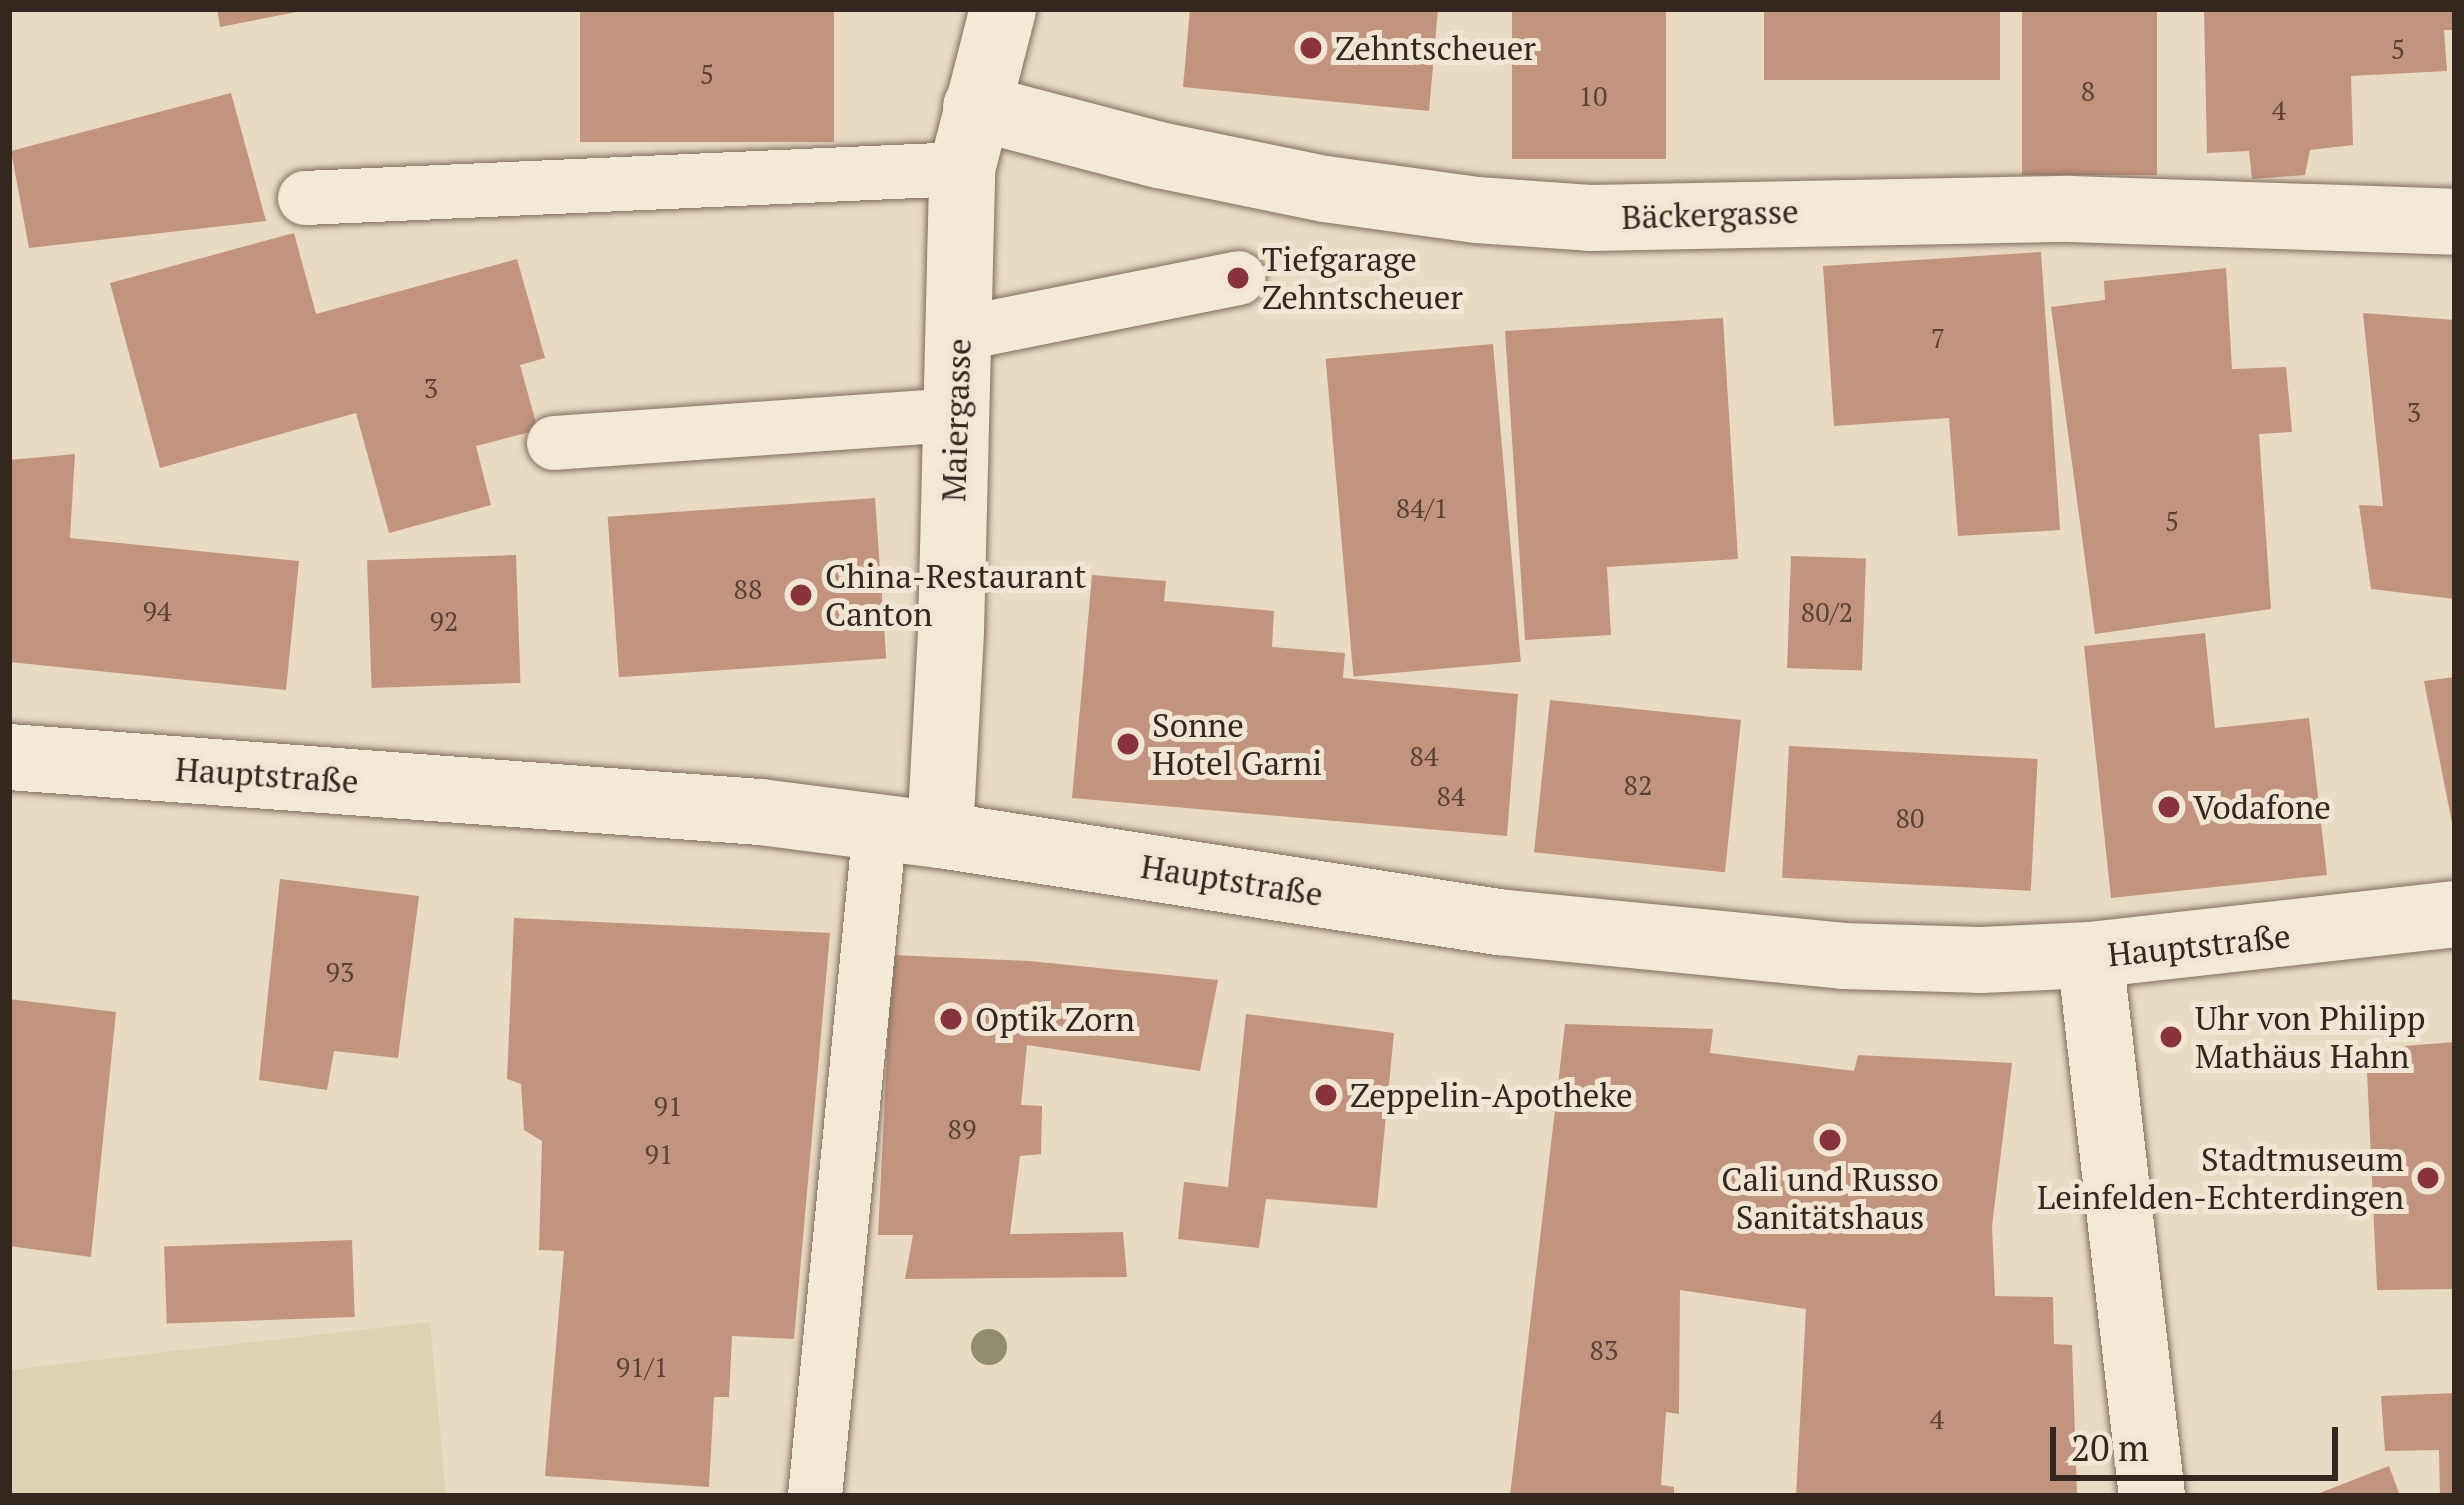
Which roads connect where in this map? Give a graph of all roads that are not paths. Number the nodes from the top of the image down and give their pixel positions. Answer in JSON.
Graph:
{"nodes":[{"id":1,"x":1003,"y":9,"type":"edge"},
{"id":2,"x":969,"y":138,"type":"junction"},
{"id":3,"x":304,"y":198,"type":"dead end"},
{"id":4,"x":2455,"y":222,"type":"edge"},
{"id":5,"x":1238,"y":278,"type":"dead end"},
{"id":6,"x":959,"y":334,"type":"junction"},
{"id":7,"x":954,"y":415,"type":"junction"},
{"id":8,"x":554,"y":443,"type":"dead end"},
{"id":9,"x":9,"y":757,"type":"edge"},
{"id":10,"x":910,"y":831,"type":"junction"},
{"id":11,"x":2455,"y":914,"type":"edge"},
{"id":12,"x":2090,"y":956,"type":"junction"},
{"id":13,"x":815,"y":1496,"type":"edge"},
{"id":14,"x":2152,"y":1496,"type":"edge"}],
"edges":[{"from":1,"to":2,"type":"street","name":"Maiergasse"},
{"from":2,"to":3,"type":"lane"},
{"from":2,"to":4,"type":"street","name":"Bäckergasse"},
{"from":2,"to":6,"type":"street","name":"Maiergasse"},
{"from":5,"to":6,"type":"lane"},
{"from":6,"to":7,"type":"street","name":"Maiergasse"},
{"from":7,"to":8,"type":"lane"},
{"from":7,"to":10,"type":"street","name":"Maiergasse"},
{"from":9,"to":10,"type":"street","name":"Hauptstraße"},
{"from":10,"to":12,"type":"street","name":"Hauptstraße"},
{"from":10,"to":13,"type":"lane"},
{"from":11,"to":12,"type":"street","name":"Hauptstraße"},
{"from":12,"to":14,"type":"street"}]}
